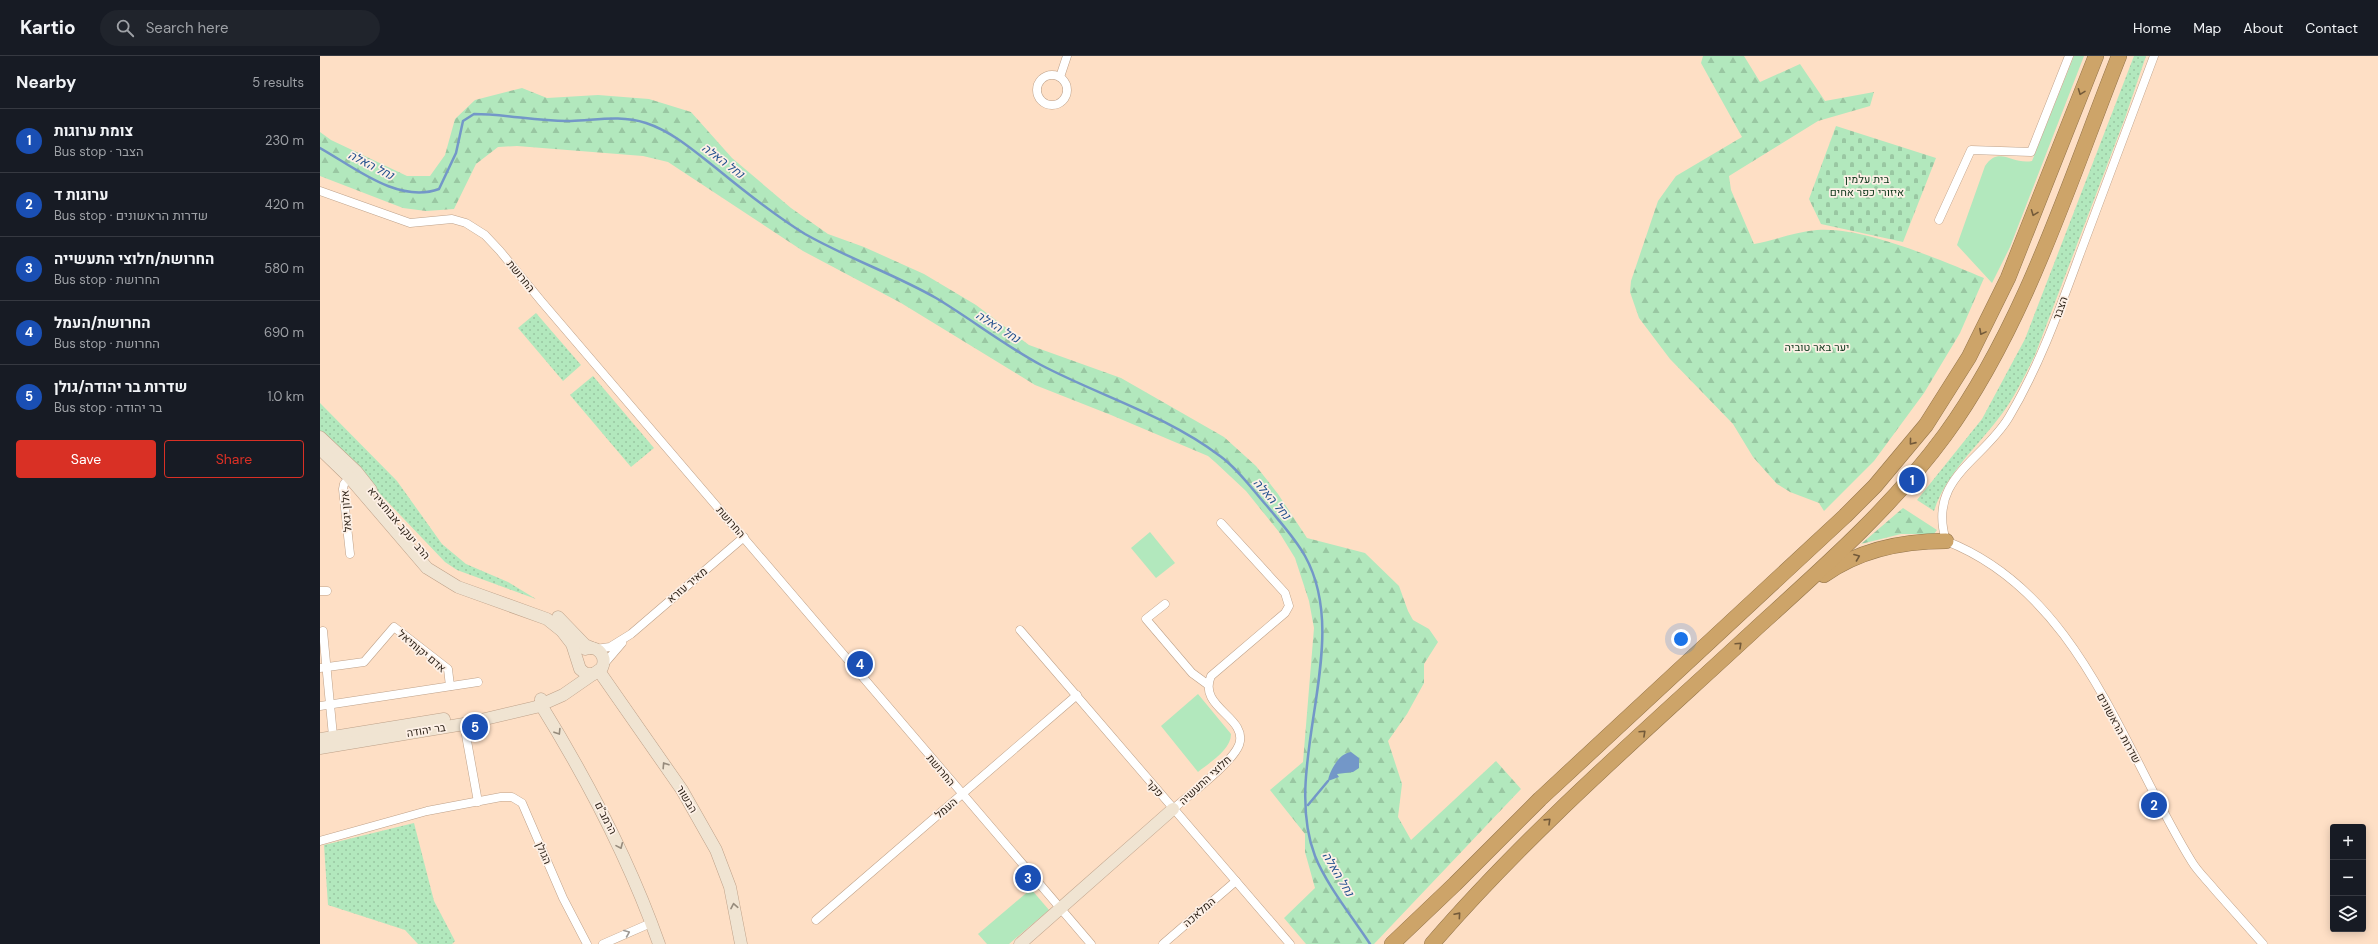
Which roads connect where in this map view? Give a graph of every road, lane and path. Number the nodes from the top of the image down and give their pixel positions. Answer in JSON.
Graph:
{"nodes":[{"id":1,"x":1067,"y":56,"type":"edge"},
{"id":2,"x":2069,"y":56,"type":"edge"},
{"id":3,"x":2096,"y":56,"type":"edge"},
{"id":4,"x":2119,"y":56,"type":"edge"},
{"id":5,"x":2154,"y":56,"type":"edge"},
{"id":6,"x":1060,"y":77,"type":"dead end"},
{"id":7,"x":320,"y":191,"type":"edge"},
{"id":8,"x":1939,"y":220,"type":"dead end"},
{"id":9,"x":320,"y":437,"type":"edge"},
{"id":10,"x":320,"y":449,"type":"edge"},
{"id":11,"x":352,"y":474,"type":"junction"},
{"id":12,"x":1221,"y":523,"type":"dead end"},
{"id":13,"x":744,"y":537,"type":"junction"},
{"id":14,"x":1946,"y":541,"type":"junction"},
{"id":15,"x":350,"y":554,"type":"dead end"},
{"id":16,"x":1789,"y":599,"type":"junction"},
{"id":17,"x":1165,"y":604,"type":"dead end"},
{"id":18,"x":1020,"y":630,"type":"dead end"},
{"id":19,"x":323,"y":631,"type":"dead end"},
{"id":20,"x":631,"y":634,"type":"junction"},
{"id":21,"x":594,"y":649,"type":"junction"},
{"id":22,"x":578,"y":663,"type":"junction"},
{"id":23,"x":324,"y":667,"type":"edge"},
{"id":24,"x":599,"y":670,"type":"junction"},
{"id":25,"x":478,"y":682,"type":"dead end"},
{"id":26,"x":1207,"y":684,"type":"junction"},
{"id":27,"x":450,"y":686,"type":"junction"},
{"id":28,"x":1077,"y":695,"type":"junction"},
{"id":29,"x":541,"y":701,"type":"junction"},
{"id":30,"x":331,"y":704,"type":"junction"},
{"id":31,"x":320,"y":706,"type":"edge"},
{"id":32,"x":464,"y":724,"type":"junction"},
{"id":33,"x":333,"y":736,"type":"junction"},
{"id":34,"x":320,"y":739,"type":"edge"},
{"id":35,"x":320,"y":748,"type":"edge"},
{"id":36,"x":962,"y":794,"type":"junction"},
{"id":37,"x":478,"y":802,"type":"junction"},
{"id":38,"x":1173,"y":809,"type":"junction"},
{"id":39,"x":320,"y":841,"type":"edge"},
{"id":40,"x":1236,"y":881,"type":"junction"},
{"id":41,"x":1455,"y":884,"type":"junction"},
{"id":42,"x":1061,"y":909,"type":"junction"},
{"id":43,"x":816,"y":920,"type":"dead end"},
{"id":44,"x":651,"y":923,"type":"junction"},
{"id":45,"x":587,"y":944,"type":"edge"},
{"id":46,"x":603,"y":944,"type":"edge"},
{"id":47,"x":659,"y":944,"type":"edge"},
{"id":48,"x":741,"y":944,"type":"edge"},
{"id":49,"x":1020,"y":944,"type":"edge"},
{"id":50,"x":1091,"y":944,"type":"edge"},
{"id":51,"x":1163,"y":944,"type":"edge"},
{"id":52,"x":1290,"y":944,"type":"edge"},
{"id":53,"x":1392,"y":944,"type":"edge"},
{"id":54,"x":1407,"y":944,"type":"edge"},
{"id":55,"x":1432,"y":944,"type":"edge"},
{"id":56,"x":2263,"y":944,"type":"edge"}],
"edges":[{"from":1,"to":6,"type":"street"},
{"from":2,"to":8,"type":"street"},
{"from":3,"to":41,"type":"highway","one_way":true},
{"from":4,"to":16,"type":"highway"},
{"from":5,"to":14,"type":"street","name":"הצבר"},
{"from":7,"to":13,"type":"street","name":"החרושת"},
{"from":9,"to":11,"type":"street","name":"הרב יעקב אבוחצירא"},
{"from":10,"to":11,"type":"street","name":"הרב יעקב אבוחצירא"},
{"from":11,"to":15,"type":"street","name":"אלון יגאל"},
{"from":11,"to":21,"type":"street","name":"הרב יעקב אבוחצירא"},
{"from":11,"to":22,"type":"street","name":"הרב יעקב אבוחצירא"},
{"from":12,"to":26,"type":"street"},
{"from":13,"to":20,"type":"street","name":"מאיר עזרא"},
{"from":13,"to":36,"type":"street","name":"החרושת"},
{"from":16,"to":14,"type":"highway","one_way":true},
{"from":14,"to":56,"type":"street","name":"שדרות הראשונים"},
{"from":55,"to":16,"type":"highway","one_way":true},
{"from":17,"to":26,"type":"street"},
{"from":18,"to":28,"type":"street","name":"פקר"},
{"from":19,"to":23,"type":"street"},
{"from":20,"to":21,"type":"street","name":"מאיר עזרא"},
{"from":20,"to":24,"type":"street","name":"מאיר עזרא"},
{"from":21,"to":22,"type":"street"},
{"from":21,"to":24,"type":"street"},
{"from":22,"to":24,"type":"street"},
{"from":22,"to":29,"type":"street","name":"בר יהודה"},
{"from":23,"to":27,"type":"street","name":"אדם יקותיאל"},
{"from":23,"to":30,"type":"street"},
{"from":24,"to":29,"type":"street","name":"בר יהודה"},
{"from":48,"to":24,"type":"street","name":"הבשור","one_way":true},
{"from":25,"to":27,"type":"street","name":"אדם יקותיאל"},
{"from":26,"to":38,"type":"street","name":"חלוצי התעשיה"},
{"from":27,"to":30,"type":"street","name":"אדם יקותיאל"},
{"from":28,"to":36,"type":"street","name":"העמל"},
{"from":28,"to":38,"type":"street","name":"פקר"},
{"from":29,"to":32,"type":"street","name":"בר יהודה"},
{"from":29,"to":33,"type":"street","name":"בר יהודה"},
{"from":29,"to":44,"type":"street","name":"הרמב\"ם","one_way":true},
{"from":30,"to":31,"type":"street","name":"אדם יקותיאל"},
{"from":30,"to":33,"type":"street"},
{"from":32,"to":35,"type":"street","name":"בר יהודה"},
{"from":32,"to":37,"type":"street"},
{"from":33,"to":34,"type":"street","name":"בר יהודה"},
{"from":36,"to":42,"type":"street","name":"החרושת"},
{"from":36,"to":43,"type":"street","name":"העמל"},
{"from":37,"to":39,"type":"street","name":"הגולן"},
{"from":37,"to":45,"type":"street","name":"הגולן"},
{"from":38,"to":40,"type":"street","name":"פקר"},
{"from":38,"to":42,"type":"street","name":"חלוצי התעשיה"},
{"from":40,"to":51,"type":"street","name":"המלאכה"},
{"from":40,"to":52,"type":"street","name":"פקר"},
{"from":41,"to":53,"type":"highway"},
{"from":41,"to":54,"type":"highway"},
{"from":42,"to":49,"type":"street","name":"חלוצי התעשיה"},
{"from":42,"to":50,"type":"street","name":"החרושת"},
{"from":46,"to":44,"type":"street","one_way":true},
{"from":44,"to":47,"type":"street","name":"הרמב\"ם"}]}
